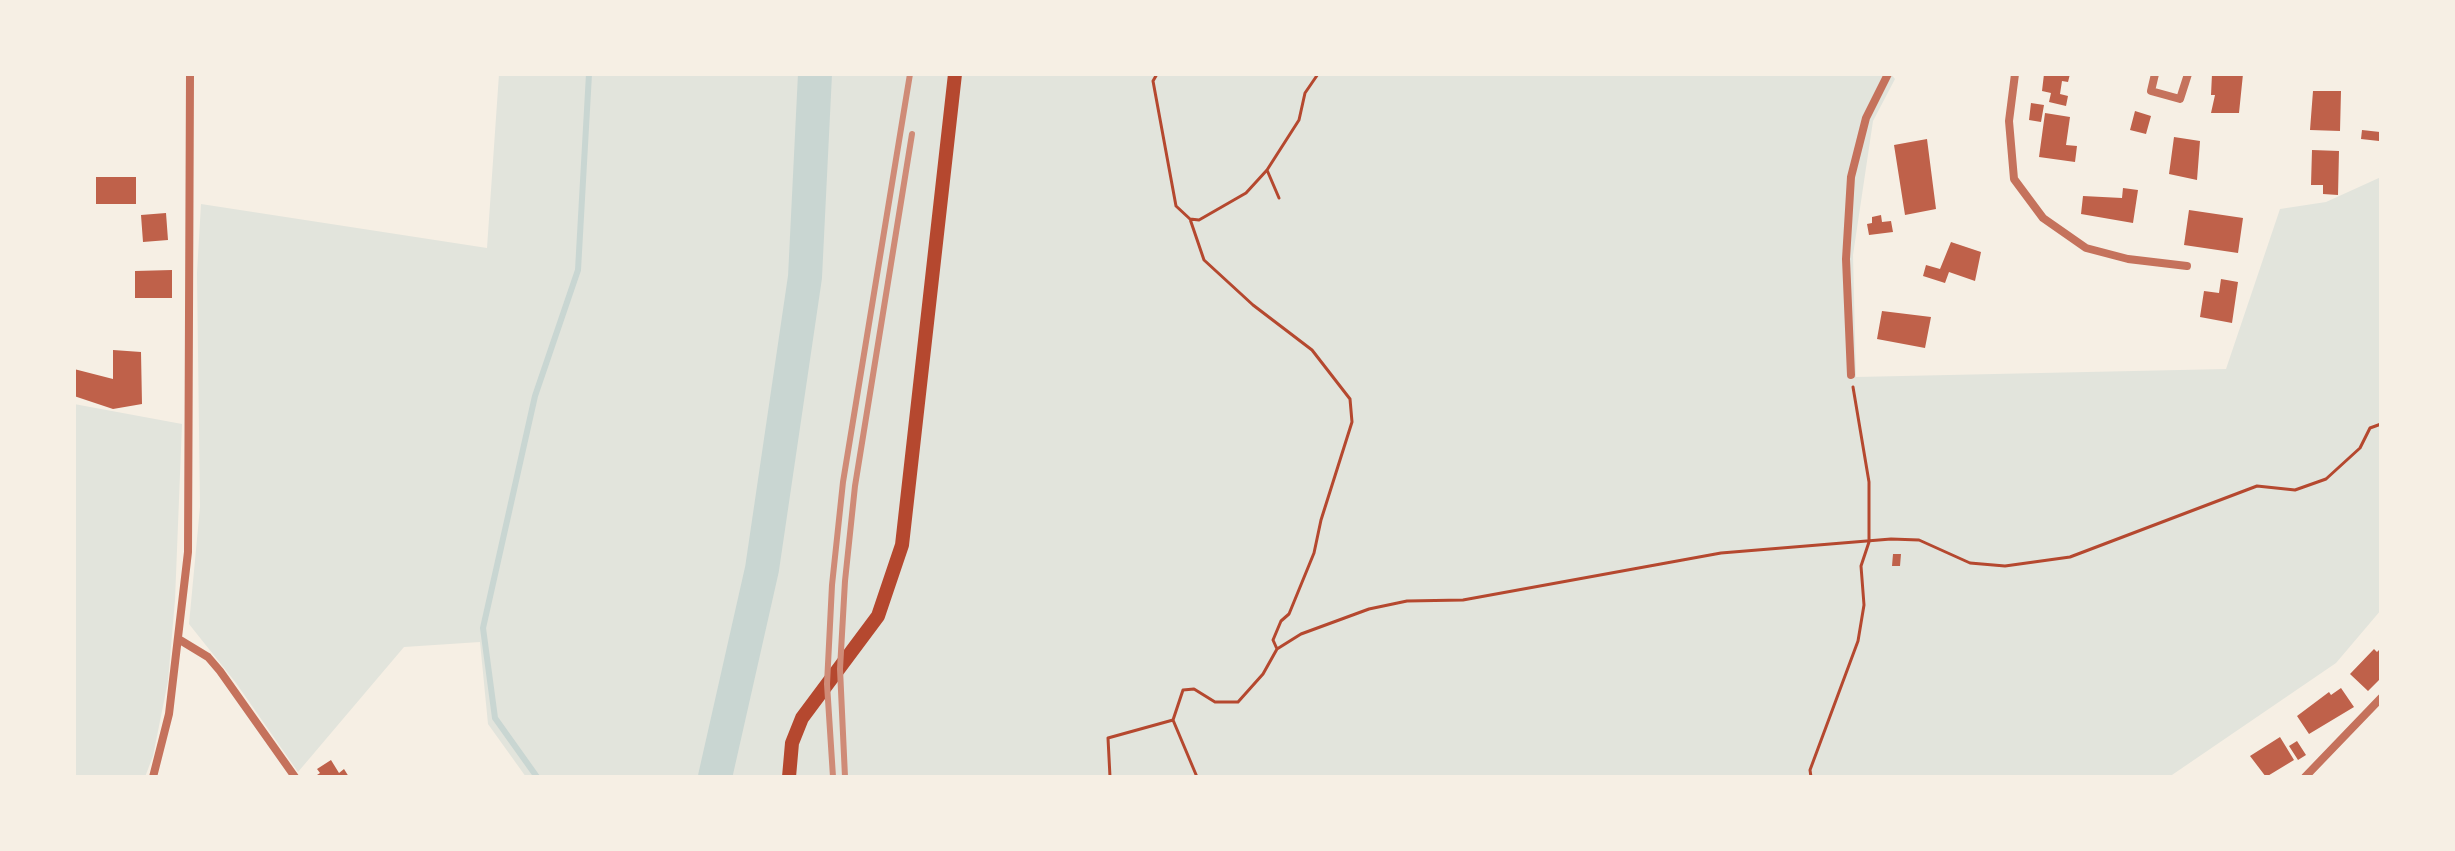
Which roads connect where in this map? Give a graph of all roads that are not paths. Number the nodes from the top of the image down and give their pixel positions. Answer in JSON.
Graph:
{"nodes":[{"id":1,"x":190,"y":74,"type":"edge"},
{"id":2,"x":955,"y":74,"type":"edge"},
{"id":3,"x":1888,"y":74,"type":"edge"},
{"id":4,"x":2015,"y":74,"type":"edge"},
{"id":5,"x":2155,"y":74,"type":"edge"},
{"id":6,"x":2188,"y":74,"type":"edge"},
{"id":7,"x":2187,"y":266,"type":"dead end"},
{"id":8,"x":1851,"y":375,"type":"road end"},
{"id":9,"x":180,"y":640,"type":"junction"},
{"id":10,"x":2381,"y":698,"type":"edge"},
{"id":11,"x":153,"y":777,"type":"edge"},
{"id":12,"x":295,"y":777,"type":"edge"},
{"id":13,"x":789,"y":777,"type":"edge"},
{"id":14,"x":2305,"y":777,"type":"edge"}],
"edges":[{"from":1,"to":9,"type":"street"},
{"from":2,"to":13,"type":"main road"},
{"from":3,"to":8,"type":"street"},
{"from":4,"to":7,"type":"street"},
{"from":5,"to":6,"type":"street"},
{"from":9,"to":11,"type":"street"},
{"from":9,"to":12,"type":"street"},
{"from":10,"to":14,"type":"street"}]}
